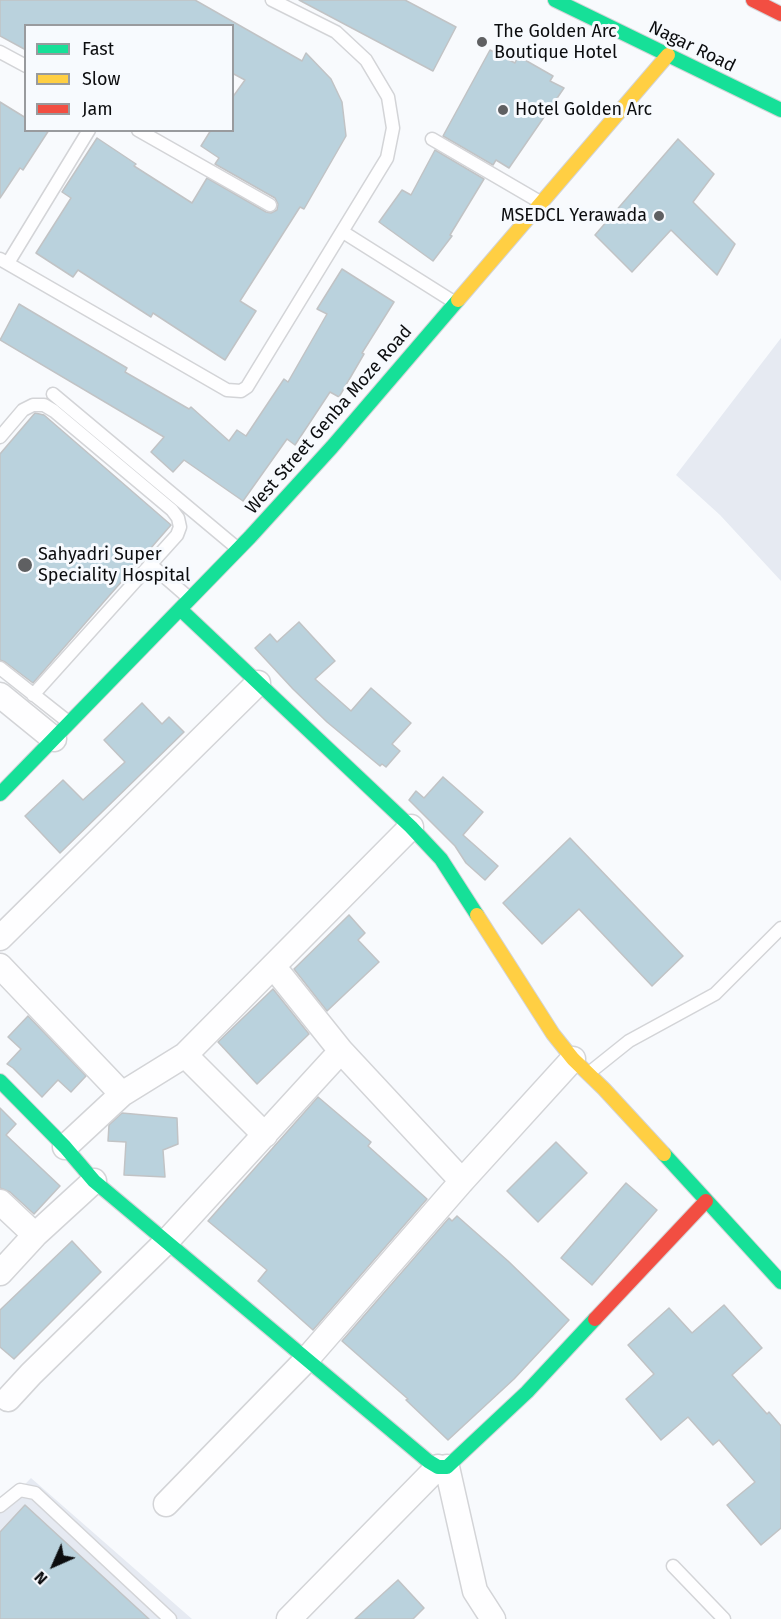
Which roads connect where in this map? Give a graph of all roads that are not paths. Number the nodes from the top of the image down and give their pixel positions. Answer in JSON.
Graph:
{"nodes":[{"id":1,"x":272,"y":0,"type":"edge"},
{"id":2,"x":555,"y":0,"type":"edge"},
{"id":3,"x":753,"y":0,"type":"edge"},
{"id":4,"x":781,"y":14,"type":"edge"},
{"id":5,"x":0,"y":52,"type":"edge"},
{"id":6,"x":668,"y":55,"type":"junction"},
{"id":7,"x":24,"y":65,"type":"edge"},
{"id":8,"x":781,"y":110,"type":"edge"},
{"id":9,"x":88,"y":132,"type":"edge"},
{"id":10,"x":142,"y":132,"type":"edge"},
{"id":11,"x":432,"y":139,"type":"dead end"},
{"id":12,"x":541,"y":203,"type":"junction"},
{"id":13,"x":270,"y":205,"type":"dead end"},
{"id":14,"x":343,"y":231,"type":"junction"},
{"id":15,"x":4,"y":261,"type":"edge"},
{"id":16,"x":455,"y":303,"type":"junction"},
{"id":17,"x":53,"y":394,"type":"dead end"},
{"id":18,"x":0,"y":437,"type":"edge"},
{"id":19,"x":238,"y":549,"type":"junction"},
{"id":20,"x":150,"y":564,"type":"junction"},
{"id":21,"x":190,"y":598,"type":"junction"},
{"id":22,"x":180,"y":609,"type":"junction"},
{"id":23,"x":0,"y":668,"type":"edge"},
{"id":24,"x":258,"y":683,"type":"junction"},
{"id":25,"x":33,"y":695,"type":"junction"},
{"id":26,"x":2,"y":700,"type":"edge"},
{"id":27,"x":62,"y":731,"type":"junction"},
{"id":28,"x":0,"y":794,"type":"edge"},
{"id":29,"x":411,"y":827,"type":"junction"},
{"id":30,"x":781,"y":928,"type":"edge"},
{"id":31,"x":0,"y":938,"type":"edge"},
{"id":32,"x":0,"y":966,"type":"edge"},
{"id":33,"x":273,"y":966,"type":"junction"},
{"id":34,"x":341,"y":1051,"type":"junction"},
{"id":35,"x":185,"y":1055,"type":"junction"},
{"id":36,"x":581,"y":1066,"type":"junction"},
{"id":37,"x":0,"y":1081,"type":"edge"},
{"id":38,"x":122,"y":1094,"type":"junction"},
{"id":39,"x":265,"y":1135,"type":"junction"},
{"id":40,"x":65,"y":1147,"type":"junction"},
{"id":41,"x":94,"y":1181,"type":"junction"},
{"id":42,"x":462,"y":1181,"type":"junction"},
{"id":43,"x":706,"y":1201,"type":"junction"},
{"id":44,"x":0,"y":1202,"type":"edge"},
{"id":45,"x":35,"y":1235,"type":"junction"},
{"id":46,"x":166,"y":1242,"type":"junction"},
{"id":47,"x":0,"y":1273,"type":"edge"},
{"id":48,"x":781,"y":1282,"type":"edge"},
{"id":49,"x":306,"y":1360,"type":"junction"},
{"id":50,"x":8,"y":1399,"type":"dead end"},
{"id":51,"x":443,"y":1467,"type":"junction"},
{"id":52,"x":166,"y":1504,"type":"dead end"},
{"id":53,"x":0,"y":1506,"type":"edge"},
{"id":54,"x":673,"y":1566,"type":"dead end"},
{"id":55,"x":170,"y":1619,"type":"edge"},
{"id":56,"x":289,"y":1619,"type":"edge"},
{"id":57,"x":493,"y":1619,"type":"edge"},
{"id":58,"x":724,"y":1619,"type":"edge"}],
"edges":[{"from":1,"to":14,"type":"lane"},
{"from":2,"to":6,"type":"main road","name":"Nagar Road"},
{"from":3,"to":4,"type":"main road"},
{"from":5,"to":7,"type":"lane"},
{"from":6,"to":8,"type":"main road","name":"Nagar Road"},
{"from":6,"to":12,"type":"main road","name":"West Street Genba Moze Road"},
{"from":9,"to":15,"type":"lane"},
{"from":10,"to":13,"type":"lane"},
{"from":11,"to":12,"type":"lane"},
{"from":12,"to":16,"type":"main road","name":"West Street Genba Moze Road"},
{"from":14,"to":15,"type":"lane"},
{"from":14,"to":16,"type":"lane"},
{"from":16,"to":19,"type":"main road","name":"West Street Genba Moze Road"},
{"from":17,"to":19,"type":"lane"},
{"from":18,"to":20,"type":"lane"},
{"from":19,"to":21,"type":"main road","name":"West Street Genba Moze Road"},
{"from":20,"to":21,"type":"lane"},
{"from":20,"to":25,"type":"lane"},
{"from":21,"to":22,"type":"main road","name":"West Street Genba Moze Road"},
{"from":22,"to":24,"type":"main road"},
{"from":22,"to":27,"type":"main road","name":"West Street Genba Moze Road"},
{"from":23,"to":25,"type":"lane"},
{"from":24,"to":29,"type":"main road"},
{"from":24,"to":31,"type":"street"},
{"from":25,"to":27,"type":"lane"},
{"from":26,"to":27,"type":"street"},
{"from":27,"to":28,"type":"main road","name":"West Street Genba Moze Road"},
{"from":29,"to":33,"type":"street"},
{"from":29,"to":36,"type":"main road"},
{"from":30,"to":36,"type":"lane"},
{"from":32,"to":38,"type":"street"},
{"from":33,"to":34,"type":"street"},
{"from":33,"to":35,"type":"street"},
{"from":34,"to":39,"type":"street"},
{"from":34,"to":42,"type":"street"},
{"from":35,"to":38,"type":"street"},
{"from":35,"to":39,"type":"street"},
{"from":36,"to":42,"type":"street"},
{"from":36,"to":43,"type":"main road"},
{"from":37,"to":40,"type":"main road"},
{"from":38,"to":40,"type":"street"},
{"from":39,"to":46,"type":"street"},
{"from":40,"to":41,"type":"main road"},
{"from":41,"to":45,"type":"street"},
{"from":41,"to":46,"type":"main road"},
{"from":42,"to":49,"type":"street"},
{"from":43,"to":48,"type":"main road"},
{"from":43,"to":51,"type":"main road"},
{"from":44,"to":45,"type":"street"},
{"from":45,"to":47,"type":"street"},
{"from":46,"to":49,"type":"main road"},
{"from":46,"to":50,"type":"street"},
{"from":49,"to":51,"type":"main road"},
{"from":49,"to":52,"type":"street"},
{"from":51,"to":56,"type":"street"},
{"from":51,"to":57,"type":"street"},
{"from":53,"to":55,"type":"lane"},
{"from":54,"to":58,"type":"lane"}]}
